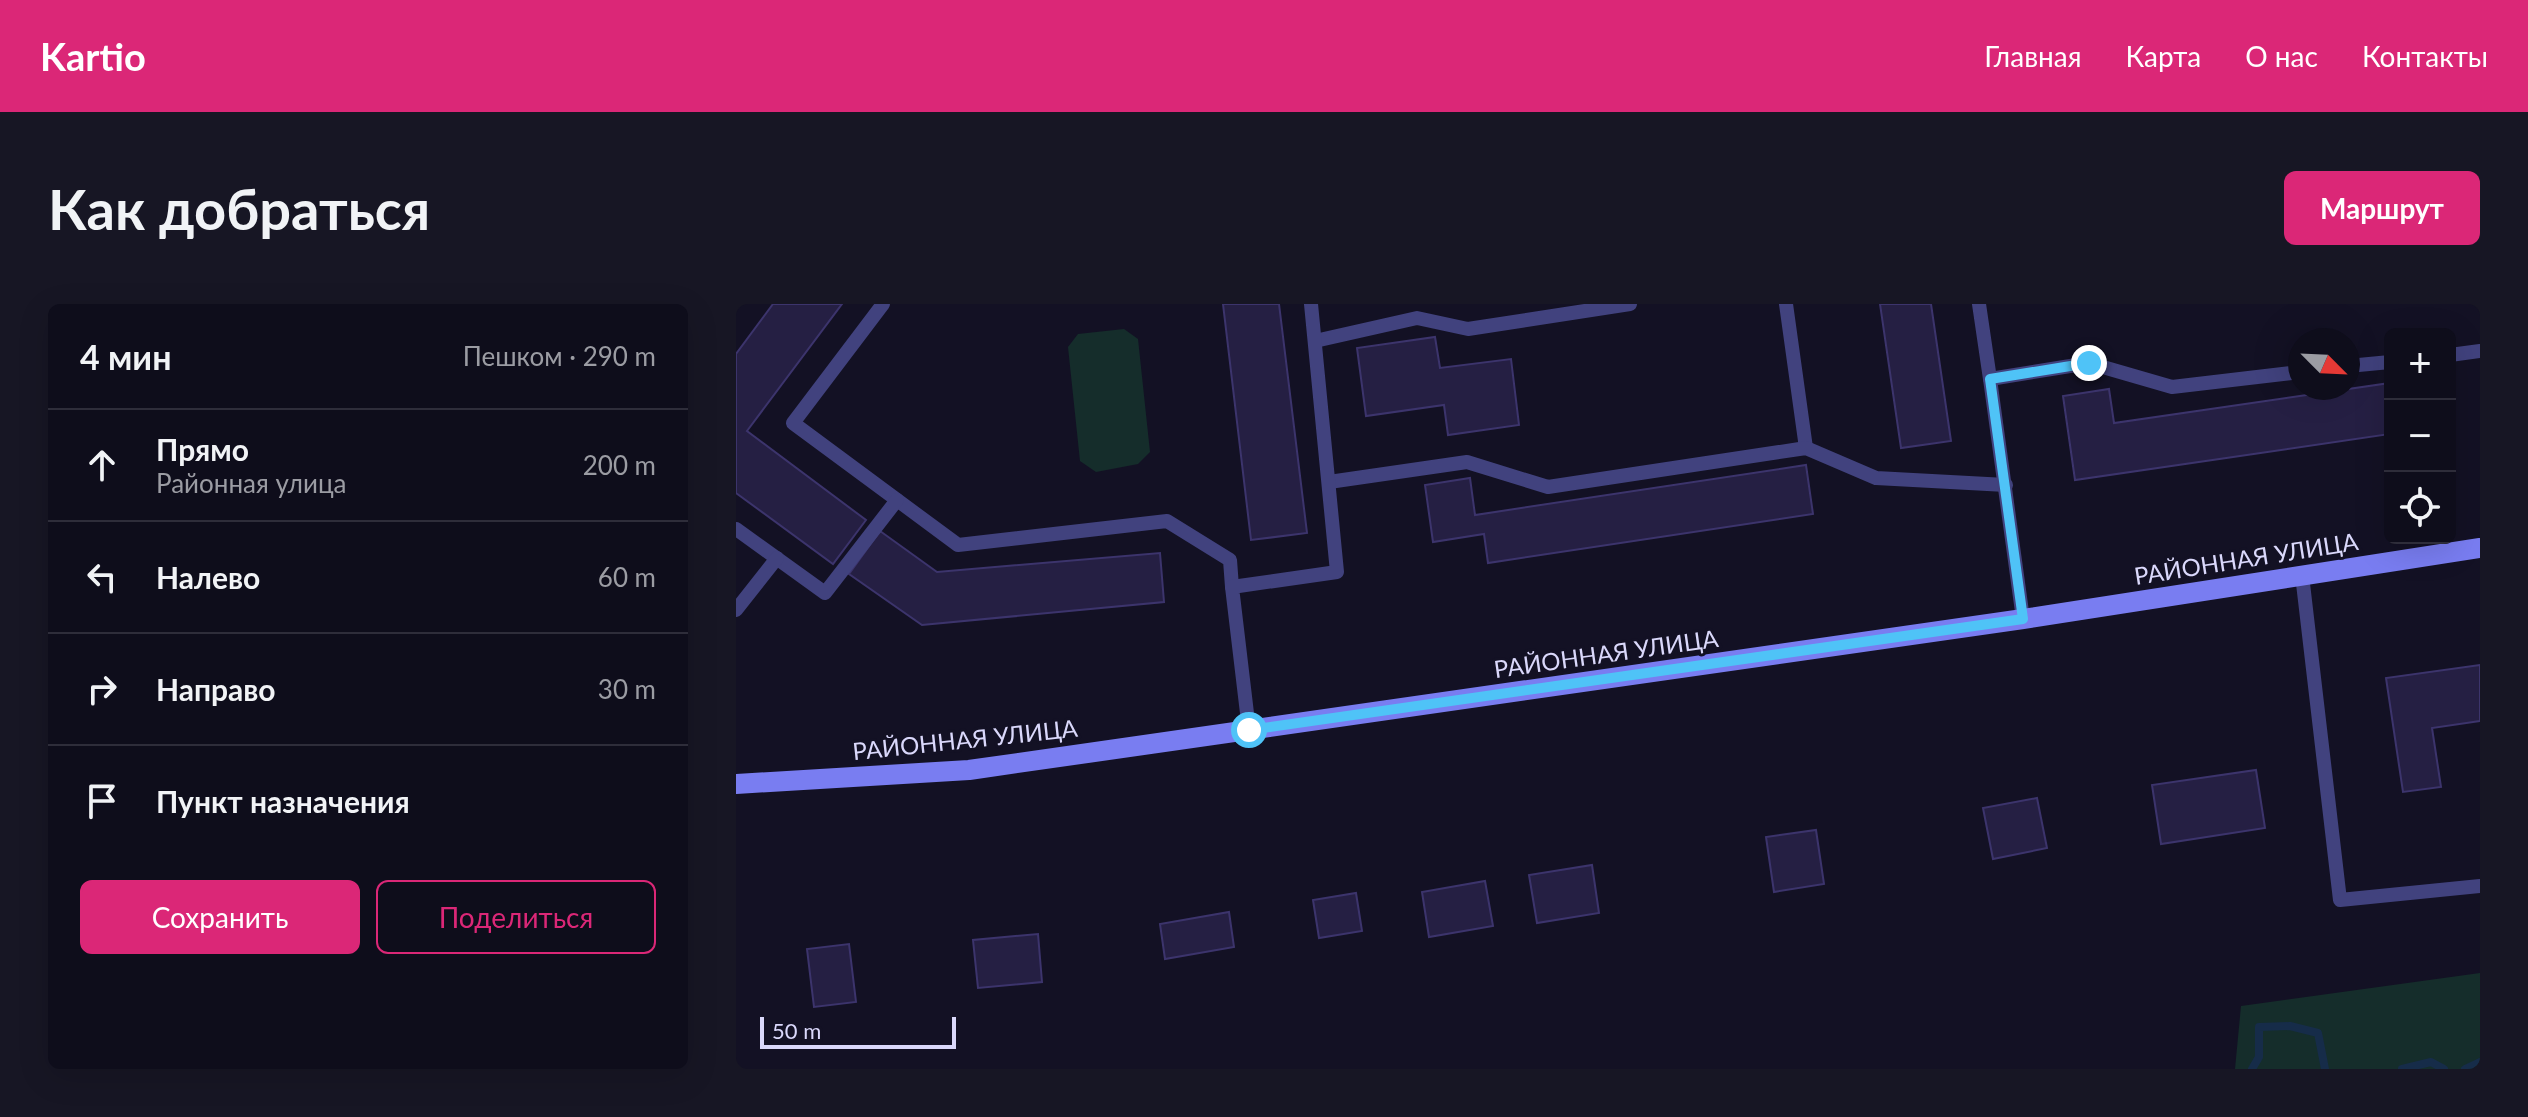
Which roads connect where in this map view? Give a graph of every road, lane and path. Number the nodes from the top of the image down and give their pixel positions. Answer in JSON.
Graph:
{"nodes":[{"id":1,"x":883,"y":304,"type":"edge"},
{"id":2,"x":1311,"y":304,"type":"edge"},
{"id":3,"x":1630,"y":304,"type":"edge"},
{"id":4,"x":1786,"y":304,"type":"edge"},
{"id":5,"x":1979,"y":304,"type":"edge"},
{"id":6,"x":1315,"y":341,"type":"junction"},
{"id":7,"x":2480,"y":351,"type":"edge"},
{"id":8,"x":2456,"y":354,"type":"edge"},
{"id":9,"x":2384,"y":363,"type":"edge"},
{"id":10,"x":2360,"y":365,"type":"edge"},
{"id":11,"x":2288,"y":373,"type":"edge"},
{"id":12,"x":1990,"y":379,"type":"junction"},
{"id":13,"x":1806,"y":448,"type":"junction"},
{"id":14,"x":1329,"y":482,"type":"junction"},
{"id":15,"x":2006,"y":485,"type":"junction"},
{"id":16,"x":897,"y":500,"type":"junction"},
{"id":17,"x":736,"y":529,"type":"edge"},
{"id":18,"x":2480,"y":548,"type":"edge"},
{"id":19,"x":777,"y":558,"type":"junction"},
{"id":20,"x":2302,"y":575,"type":"junction"},
{"id":21,"x":1232,"y":587,"type":"junction"},
{"id":22,"x":736,"y":610,"type":"edge"},
{"id":23,"x":2023,"y":619,"type":"junction"},
{"id":24,"x":1249,"y":730,"type":"junction"},
{"id":25,"x":736,"y":784,"type":"edge"},
{"id":26,"x":2480,"y":886,"type":"edge"}],
"edges":[{"from":1,"to":16,"type":"lane"},
{"from":2,"to":6,"type":"lane"},
{"from":3,"to":6,"type":"lane"},
{"from":4,"to":13,"type":"lane"},
{"from":5,"to":12,"type":"lane"},
{"from":6,"to":14,"type":"lane"},
{"from":7,"to":8,"type":"lane"},
{"from":9,"to":10,"type":"lane"},
{"from":11,"to":12,"type":"lane"},
{"from":12,"to":15,"type":"lane"},
{"from":13,"to":14,"type":"lane"},
{"from":13,"to":15,"type":"lane"},
{"from":14,"to":21,"type":"lane"},
{"from":15,"to":23,"type":"lane"},
{"from":16,"to":19,"type":"lane"},
{"from":16,"to":21,"type":"lane"},
{"from":17,"to":19,"type":"lane"},
{"from":18,"to":20,"type":"main road","name":"РАЙОННАЯ УЛИЦА"},
{"from":19,"to":22,"type":"lane"},
{"from":20,"to":23,"type":"main road","name":"РАЙОННАЯ УЛИЦА"},
{"from":20,"to":26,"type":"lane"},
{"from":21,"to":24,"type":"lane"},
{"from":23,"to":24,"type":"main road","name":"РАЙОННАЯ УЛИЦА"},
{"from":24,"to":25,"type":"main road","name":"РАЙОННАЯ УЛИЦА"}]}
